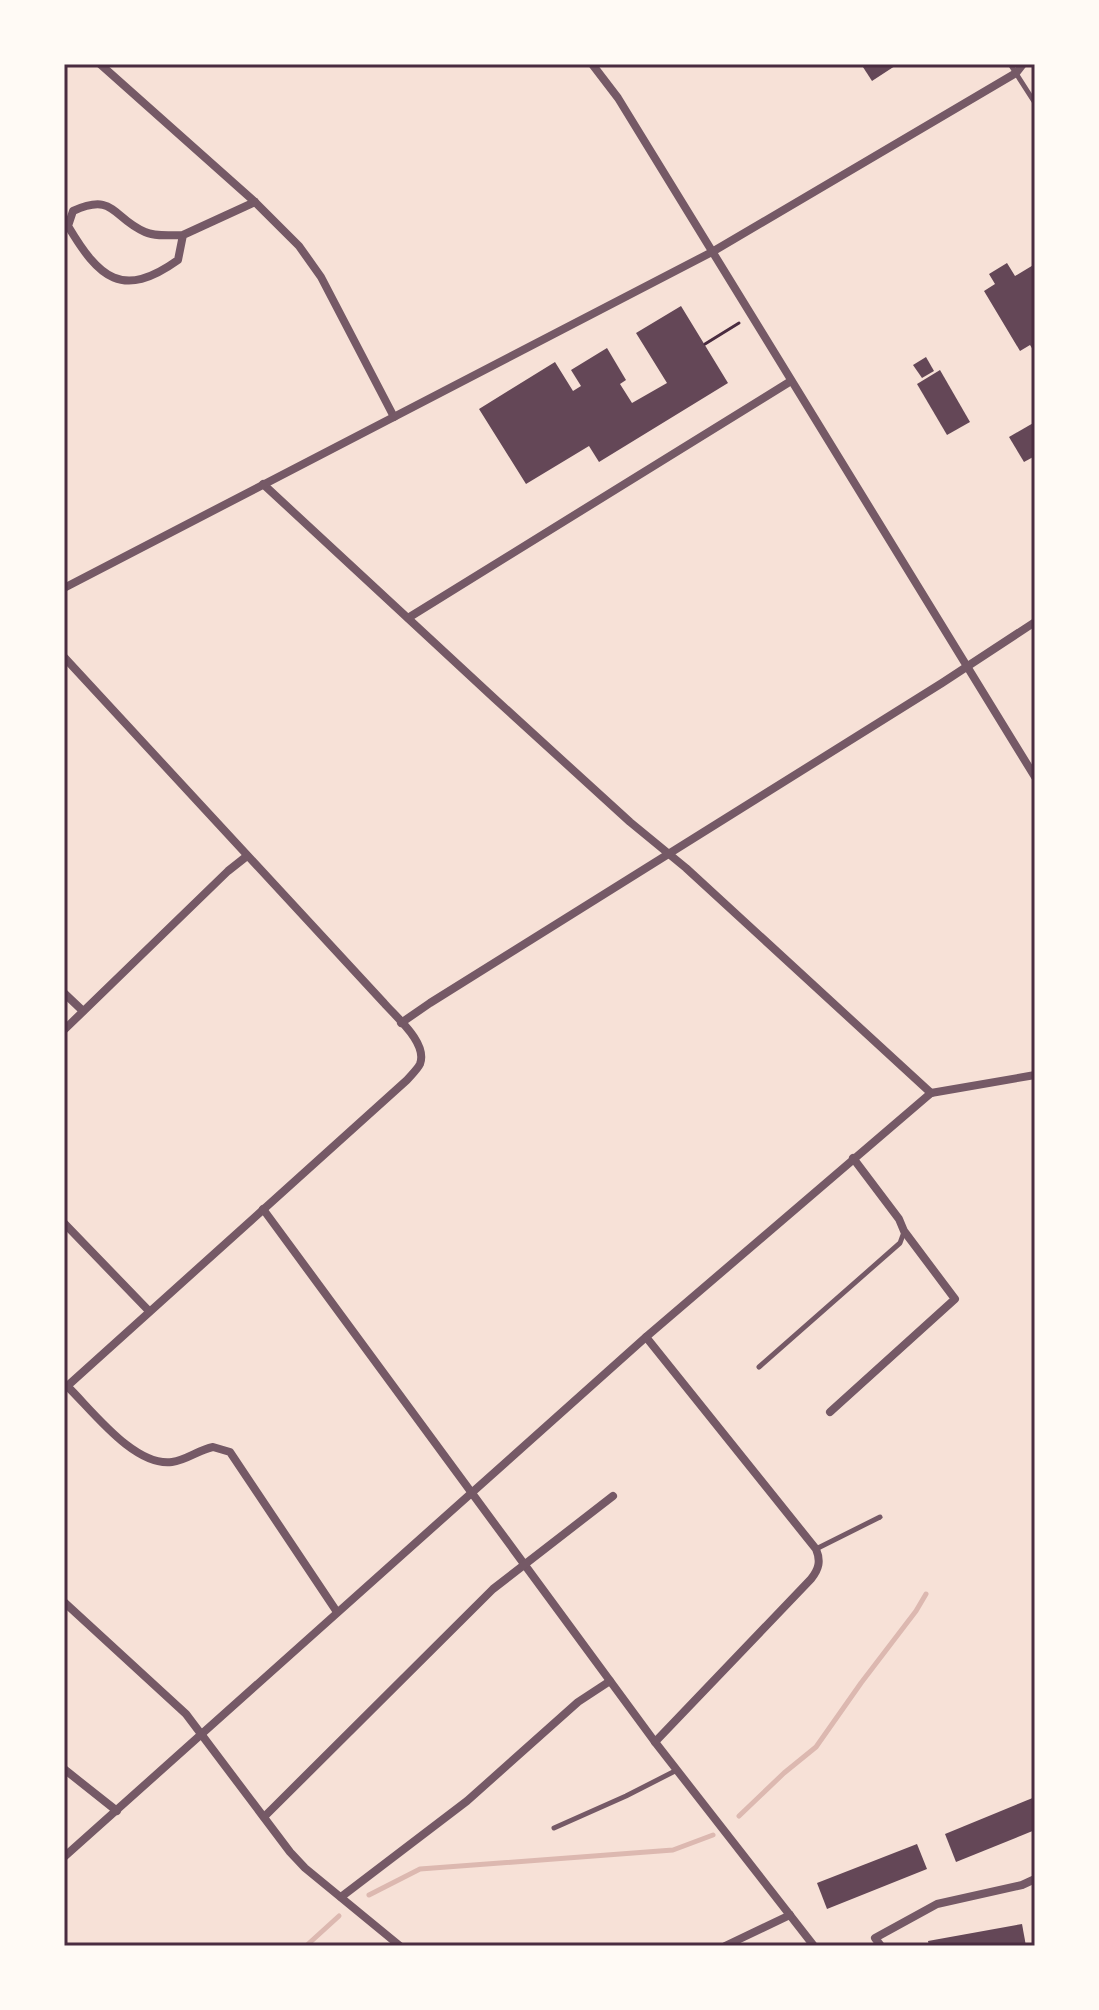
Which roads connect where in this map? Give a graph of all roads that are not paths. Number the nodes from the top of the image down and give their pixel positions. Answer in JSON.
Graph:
{"nodes":[{"id":1,"x":100,"y":64,"type":"edge"},
{"id":2,"x":592,"y":64,"type":"edge"},
{"id":3,"x":1010,"y":64,"type":"edge"},
{"id":4,"x":1023,"y":64,"type":"edge"},
{"id":5,"x":1016,"y":73,"type":"junction"},
{"id":6,"x":1035,"y":103,"type":"edge"},
{"id":7,"x":255,"y":202,"type":"junction"},
{"id":8,"x":183,"y":235,"type":"junction"},
{"id":9,"x":712,"y":252,"type":"junction"},
{"id":10,"x":791,"y":381,"type":"junction"},
{"id":11,"x":394,"y":417,"type":"junction"},
{"id":12,"x":263,"y":484,"type":"junction"},
{"id":13,"x":64,"y":588,"type":"edge"},
{"id":14,"x":408,"y":618,"type":"junction"},
{"id":15,"x":1035,"y":622,"type":"edge"},
{"id":16,"x":64,"y":657,"type":"edge"},
{"id":17,"x":966,"y":666,"type":"junction"},
{"id":18,"x":1035,"y":777,"type":"edge"},
{"id":19,"x":667,"y":853,"type":"junction"},
{"id":20,"x":247,"y":856,"type":"junction"},
{"id":21,"x":64,"y":993,"type":"edge"},
{"id":22,"x":83,"y":1011,"type":"junction"},
{"id":23,"x":401,"y":1023,"type":"junction"},
{"id":24,"x":64,"y":1030,"type":"edge"},
{"id":25,"x":1035,"y":1075,"type":"edge"},
{"id":26,"x":931,"y":1093,"type":"junction"},
{"id":27,"x":853,"y":1158,"type":"junction"},
{"id":28,"x":263,"y":1209,"type":"junction"},
{"id":29,"x":64,"y":1223,"type":"edge"},
{"id":30,"x":904,"y":1231,"type":"junction"},
{"id":31,"x":149,"y":1311,"type":"junction"},
{"id":32,"x":646,"y":1337,"type":"junction"},
{"id":33,"x":759,"y":1367,"type":"dead end"},
{"id":34,"x":66,"y":1388,"type":"edge"},
{"id":35,"x":830,"y":1412,"type":"dead end"},
{"id":36,"x":471,"y":1492,"type":"junction"},
{"id":37,"x":613,"y":1496,"type":"dead end"},
{"id":38,"x":880,"y":1517,"type":"dead end"},
{"id":39,"x":816,"y":1549,"type":"junction"},
{"id":40,"x":525,"y":1565,"type":"junction"},
{"id":41,"x":64,"y":1602,"type":"edge"},
{"id":42,"x":337,"y":1612,"type":"junction"},
{"id":43,"x":610,"y":1681,"type":"junction"},
{"id":44,"x":201,"y":1734,"type":"junction"},
{"id":45,"x":655,"y":1742,"type":"junction"},
{"id":46,"x":64,"y":1769,"type":"edge"},
{"id":47,"x":677,"y":1770,"type":"junction"},
{"id":48,"x":117,"y":1811,"type":"junction"},
{"id":49,"x":264,"y":1817,"type":"junction"},
{"id":50,"x":554,"y":1828,"type":"dead end"},
{"id":51,"x":64,"y":1857,"type":"edge"},
{"id":52,"x":1035,"y":1879,"type":"edge"},
{"id":53,"x":341,"y":1897,"type":"junction"},
{"id":54,"x":790,"y":1915,"type":"junction"},
{"id":55,"x":400,"y":1946,"type":"edge"},
{"id":56,"x":725,"y":1946,"type":"edge"},
{"id":57,"x":814,"y":1946,"type":"edge"},
{"id":58,"x":881,"y":1946,"type":"edge"}],
"edges":[{"from":1,"to":7,"type":"street"},
{"from":2,"to":9,"type":"street"},
{"from":3,"to":5,"type":"lane"},
{"from":4,"to":5,"type":"street"},
{"from":5,"to":6,"type":"lane"},
{"from":5,"to":9,"type":"street"},
{"from":7,"to":8,"type":"street"},
{"from":7,"to":11,"type":"street"},
{"from":8,"to":8,"type":"street"},
{"from":9,"to":10,"type":"street"},
{"from":9,"to":11,"type":"street"},
{"from":10,"to":14,"type":"street"},
{"from":10,"to":17,"type":"street"},
{"from":11,"to":12,"type":"street"},
{"from":12,"to":13,"type":"street"},
{"from":12,"to":14,"type":"street"},
{"from":14,"to":19,"type":"street"},
{"from":15,"to":17,"type":"street"},
{"from":16,"to":20,"type":"street"},
{"from":17,"to":18,"type":"street"},
{"from":17,"to":19,"type":"street"},
{"from":19,"to":23,"type":"street"},
{"from":19,"to":26,"type":"street"},
{"from":20,"to":22,"type":"street"},
{"from":20,"to":23,"type":"street"},
{"from":21,"to":22,"type":"street"},
{"from":22,"to":24,"type":"street"},
{"from":23,"to":28,"type":"street"},
{"from":25,"to":26,"type":"street"},
{"from":26,"to":27,"type":"street"},
{"from":27,"to":30,"type":"street"},
{"from":27,"to":32,"type":"street"},
{"from":28,"to":31,"type":"street"},
{"from":28,"to":36,"type":"street"},
{"from":29,"to":31,"type":"street"},
{"from":30,"to":33,"type":"lane"},
{"from":30,"to":35,"type":"street"},
{"from":31,"to":34,"type":"street"},
{"from":32,"to":36,"type":"street"},
{"from":32,"to":39,"type":"street"},
{"from":34,"to":42,"type":"street"},
{"from":36,"to":40,"type":"street"},
{"from":36,"to":42,"type":"street"},
{"from":37,"to":40,"type":"street"},
{"from":38,"to":39,"type":"lane"},
{"from":39,"to":45,"type":"street"},
{"from":40,"to":43,"type":"street"},
{"from":40,"to":49,"type":"street"},
{"from":41,"to":44,"type":"street"},
{"from":42,"to":44,"type":"street"},
{"from":43,"to":45,"type":"street"},
{"from":43,"to":53,"type":"street"},
{"from":44,"to":48,"type":"street"},
{"from":44,"to":49,"type":"street"},
{"from":45,"to":47,"type":"street"},
{"from":46,"to":48,"type":"street"},
{"from":47,"to":50,"type":"lane"},
{"from":47,"to":54,"type":"street"},
{"from":48,"to":51,"type":"street"},
{"from":49,"to":53,"type":"street"},
{"from":52,"to":58,"type":"street"},
{"from":53,"to":55,"type":"street"},
{"from":54,"to":56,"type":"street"},
{"from":54,"to":57,"type":"street"}]}
